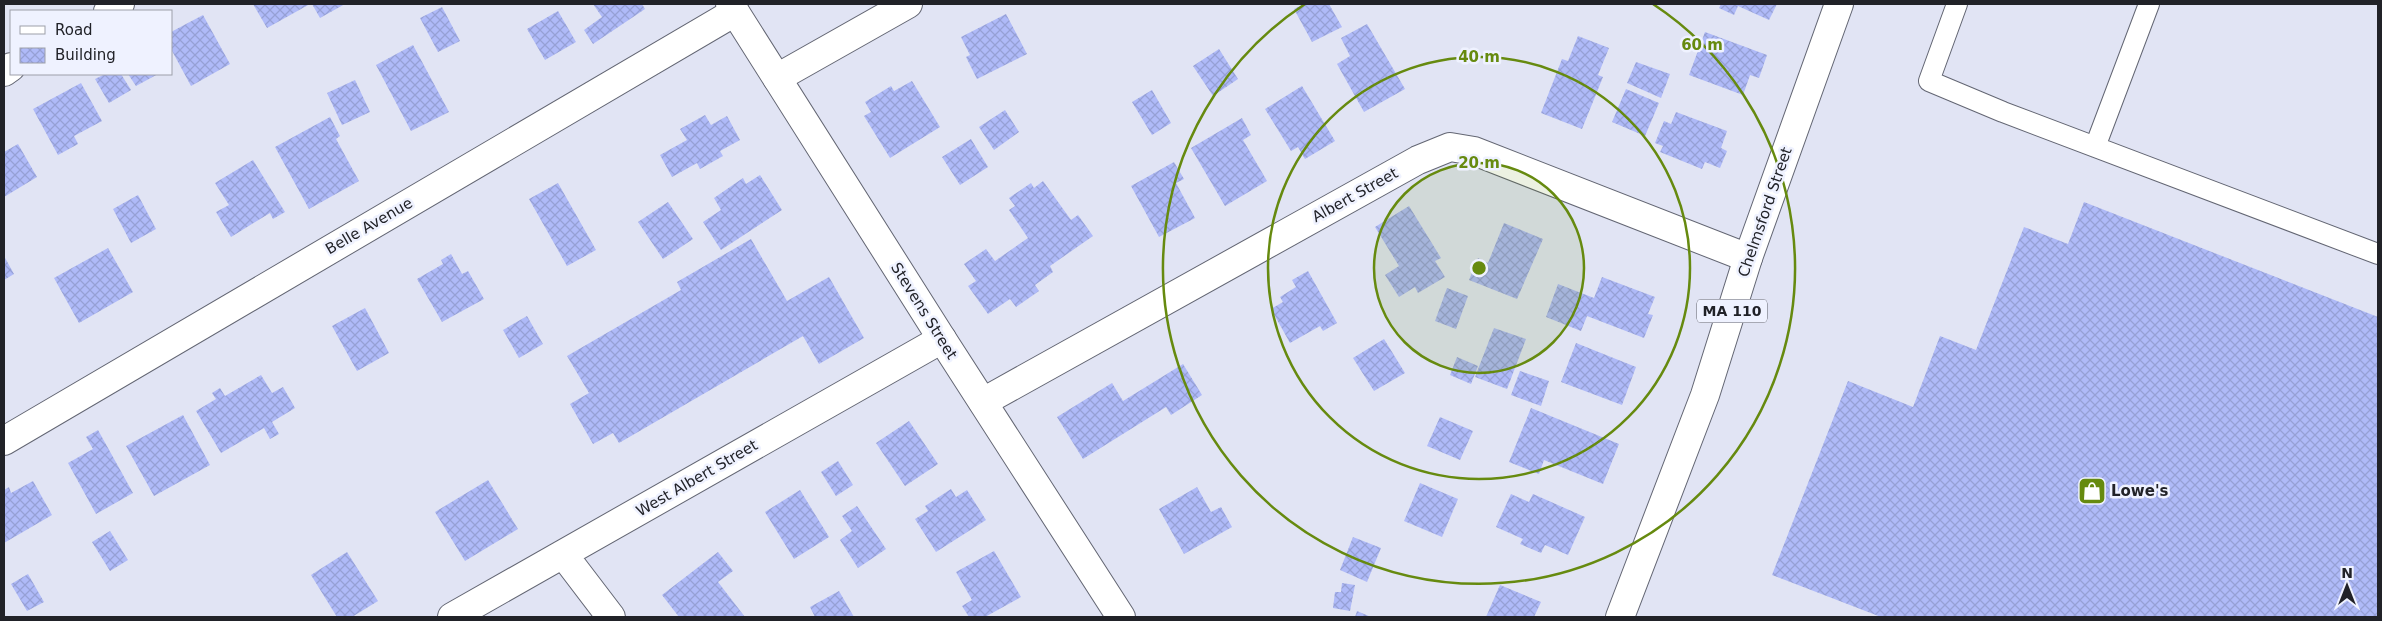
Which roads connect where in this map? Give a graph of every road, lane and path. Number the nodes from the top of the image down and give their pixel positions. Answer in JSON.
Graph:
{"nodes":[{"id":1,"x":908,"y":4,"type":"edge"},
{"id":2,"x":1839,"y":4,"type":"edge"},
{"id":3,"x":1957,"y":4,"type":"edge"},
{"id":4,"x":2149,"y":4,"type":"edge"},
{"id":5,"x":733,"y":8,"type":"edge"},
{"id":6,"x":777,"y":78,"type":"junction"},
{"id":7,"x":2095,"y":147,"type":"junction"},
{"id":8,"x":2378,"y":254,"type":"edge"},
{"id":9,"x":1748,"y":258,"type":"junction"},
{"id":10,"x":942,"y":339,"type":"junction"},
{"id":11,"x":982,"y":402,"type":"junction"},
{"id":12,"x":4,"y":441,"type":"edge"},
{"id":13,"x":563,"y":554,"type":"junction"},
{"id":14,"x":452,"y":617,"type":"edge"},
{"id":15,"x":612,"y":617,"type":"edge"},
{"id":16,"x":1121,"y":617,"type":"edge"},
{"id":17,"x":1620,"y":617,"type":"edge"}],
"edges":[{"from":1,"to":6,"type":"street"},
{"from":2,"to":9,"type":"street","name":"Chelmsford Street","number":"MA 110"},
{"from":3,"to":7,"type":"lane"},
{"from":4,"to":7,"type":"lane"},
{"from":5,"to":6,"type":"street","name":"Stevens Street"},
{"from":5,"to":12,"type":"street","name":"Belle Avenue"},
{"from":6,"to":10,"type":"street","name":"Stevens Street"},
{"from":7,"to":8,"type":"lane"},
{"from":9,"to":11,"type":"street","name":"Albert Street"},
{"from":9,"to":17,"type":"street","name":"Chelmsford Street","number":"MA 110"},
{"from":10,"to":11,"type":"street","name":"Stevens Street"},
{"from":10,"to":13,"type":"street","name":"West Albert Street"},
{"from":11,"to":16,"type":"street","name":"Stevens Street"},
{"from":13,"to":14,"type":"street","name":"West Albert Street"},
{"from":13,"to":15,"type":"street"}]}
